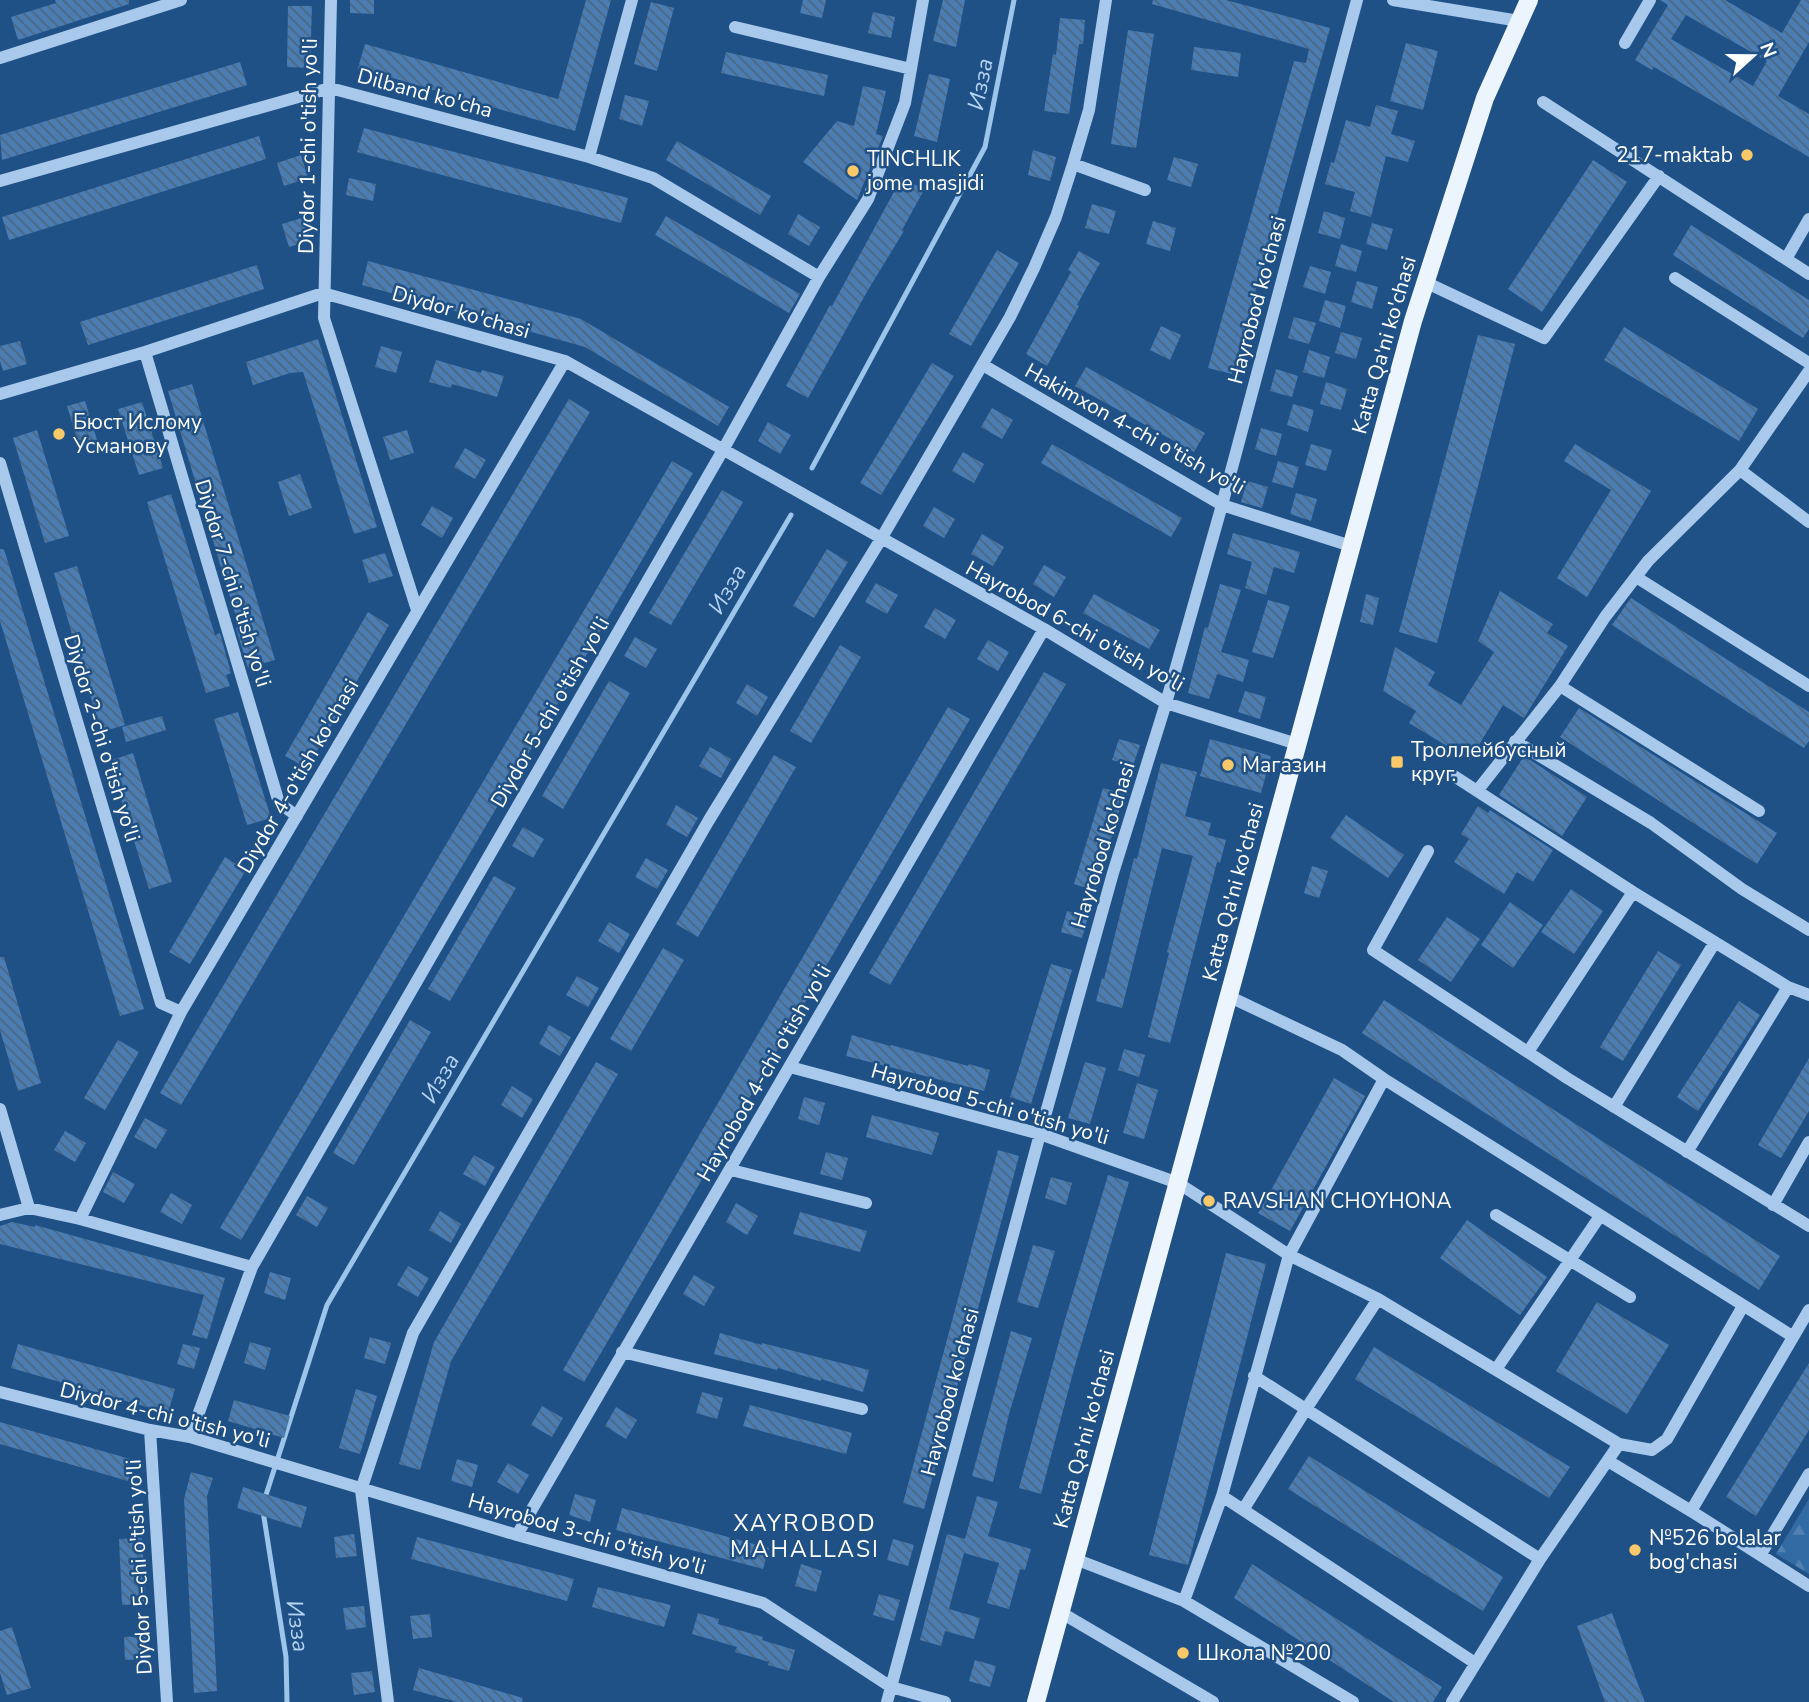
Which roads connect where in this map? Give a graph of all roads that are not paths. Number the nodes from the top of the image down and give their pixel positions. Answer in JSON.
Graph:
{"nodes":[{"id":1,"x":181,"y":0,"type":"edge"},
{"id":2,"x":331,"y":0,"type":"edge"},
{"id":3,"x":632,"y":0,"type":"edge"},
{"id":4,"x":923,"y":0,"type":"edge"},
{"id":5,"x":1106,"y":0,"type":"edge"},
{"id":6,"x":1357,"y":0,"type":"edge"},
{"id":7,"x":1393,"y":0,"type":"edge"},
{"id":8,"x":1529,"y":0,"type":"edge"},
{"id":9,"x":1650,"y":0,"type":"edge"},
{"id":10,"x":1519,"y":21,"type":"junction"},
{"id":11,"x":735,"y":27,"type":"dead end"},
{"id":12,"x":1625,"y":43,"type":"dead end"},
{"id":13,"x":0,"y":58,"type":"edge"},
{"id":14,"x":911,"y":69,"type":"junction"},
{"id":15,"x":330,"y":88,"type":"junction"},
{"id":16,"x":1542,"y":102,"type":"dead end"},
{"id":17,"x":589,"y":157,"type":"junction"},
{"id":18,"x":1073,"y":164,"type":"junction"},
{"id":19,"x":1659,"y":176,"type":"junction"},
{"id":20,"x":0,"y":181,"type":"edge"},
{"id":21,"x":1145,"y":190,"type":"dead end"},
{"id":22,"x":1809,"y":219,"type":"edge"},
{"id":23,"x":1786,"y":259,"type":"junction"},
{"id":24,"x":1809,"y":274,"type":"edge"},
{"id":25,"x":819,"y":277,"type":"junction"},
{"id":26,"x":1675,"y":278,"type":"dead end"},
{"id":27,"x":1425,"y":282,"type":"junction"},
{"id":28,"x":323,"y":293,"type":"junction"},
{"id":29,"x":145,"y":352,"type":"junction"},
{"id":30,"x":565,"y":361,"type":"junction"},
{"id":31,"x":1809,"y":363,"type":"edge"},
{"id":32,"x":984,"y":365,"type":"junction"},
{"id":33,"x":1809,"y":371,"type":"edge"},
{"id":34,"x":0,"y":394,"type":"edge"},
{"id":35,"x":723,"y":450,"type":"junction"},
{"id":36,"x":0,"y":463,"type":"edge"},
{"id":37,"x":1740,"y":470,"type":"junction"},
{"id":38,"x":1222,"y":505,"type":"junction"},
{"id":39,"x":1809,"y":522,"type":"edge"},
{"id":40,"x":881,"y":539,"type":"junction"},
{"id":41,"x":1352,"y":546,"type":"junction"},
{"id":42,"x":1636,"y":577,"type":"junction"},
{"id":43,"x":417,"y":610,"type":"junction"},
{"id":44,"x":1044,"y":629,"type":"junction"},
{"id":45,"x":1560,"y":686,"type":"junction"},
{"id":46,"x":1809,"y":686,"type":"edge"},
{"id":47,"x":1166,"y":703,"type":"junction"},
{"id":48,"x":1515,"y":741,"type":"junction"},
{"id":49,"x":1297,"y":744,"type":"junction"},
{"id":50,"x":1454,"y":776,"type":"dead end"},
{"id":51,"x":1477,"y":791,"type":"junction"},
{"id":52,"x":1759,"y":811,"type":"dead end"},
{"id":53,"x":297,"y":816,"type":"junction"},
{"id":54,"x":1428,"y":851,"type":"dead end"},
{"id":55,"x":1633,"y":892,"type":"junction"},
{"id":56,"x":1809,"y":930,"type":"edge"},
{"id":57,"x":1715,"y":942,"type":"junction"},
{"id":58,"x":1788,"y":986,"type":"junction"},
{"id":59,"x":1809,"y":995,"type":"edge"},
{"id":60,"x":1228,"y":996,"type":"junction"},
{"id":61,"x":181,"y":1012,"type":"junction"},
{"id":62,"x":1528,"y":1052,"type":"junction"},
{"id":63,"x":790,"y":1067,"type":"junction"},
{"id":64,"x":1384,"y":1079,"type":"junction"},
{"id":65,"x":1614,"y":1107,"type":"junction"},
{"id":66,"x":0,"y":1109,"type":"edge"},
{"id":67,"x":1040,"y":1134,"type":"junction"},
{"id":68,"x":1809,"y":1142,"type":"edge"},
{"id":69,"x":1687,"y":1152,"type":"junction"},
{"id":70,"x":731,"y":1170,"type":"junction"},
{"id":71,"x":1178,"y":1183,"type":"junction"},
{"id":72,"x":866,"y":1203,"type":"dead end"},
{"id":73,"x":1773,"y":1205,"type":"junction"},
{"id":74,"x":29,"y":1208,"type":"junction"},
{"id":75,"x":0,"y":1215,"type":"edge"},
{"id":76,"x":1496,"y":1215,"type":"dead end"},
{"id":77,"x":1600,"y":1216,"type":"junction"},
{"id":78,"x":80,"y":1219,"type":"junction"},
{"id":79,"x":1809,"y":1226,"type":"edge"},
{"id":80,"x":1289,"y":1255,"type":"junction"},
{"id":81,"x":1569,"y":1260,"type":"junction"},
{"id":82,"x":252,"y":1268,"type":"junction"},
{"id":83,"x":1630,"y":1297,"type":"dead end"},
{"id":84,"x":1378,"y":1299,"type":"junction"},
{"id":85,"x":1743,"y":1306,"type":"junction"},
{"id":86,"x":1809,"y":1310,"type":"edge"},
{"id":87,"x":1792,"y":1336,"type":"junction"},
{"id":88,"x":622,"y":1352,"type":"junction"},
{"id":89,"x":1497,"y":1368,"type":"junction"},
{"id":90,"x":1254,"y":1376,"type":"junction"},
{"id":91,"x":0,"y":1392,"type":"edge"},
{"id":92,"x":862,"y":1409,"type":"dead end"},
{"id":93,"x":1306,"y":1409,"type":"junction"},
{"id":94,"x":150,"y":1430,"type":"junction"},
{"id":95,"x":190,"y":1437,"type":"junction"},
{"id":96,"x":1619,"y":1444,"type":"junction"},
{"id":97,"x":1608,"y":1461,"type":"junction"},
{"id":98,"x":1809,"y":1474,"type":"edge"},
{"id":99,"x":361,"y":1490,"type":"junction"},
{"id":100,"x":1222,"y":1496,"type":"junction"},
{"id":101,"x":1243,"y":1510,"type":"junction"},
{"id":102,"x":1691,"y":1511,"type":"junction"},
{"id":103,"x":517,"y":1535,"type":"junction"},
{"id":104,"x":1760,"y":1554,"type":"junction"},
{"id":105,"x":1075,"y":1559,"type":"junction"},
{"id":106,"x":1540,"y":1559,"type":"junction"},
{"id":107,"x":1809,"y":1586,"type":"edge"},
{"id":108,"x":1184,"y":1601,"type":"junction"},
{"id":109,"x":1060,"y":1612,"type":"junction"},
{"id":110,"x":1475,"y":1663,"type":"junction"},
{"id":111,"x":891,"y":1687,"type":"junction"},
{"id":112,"x":167,"y":1702,"type":"edge"},
{"id":113,"x":388,"y":1702,"type":"edge"},
{"id":114,"x":887,"y":1702,"type":"edge"},
{"id":115,"x":945,"y":1702,"type":"edge"},
{"id":116,"x":1036,"y":1702,"type":"edge"},
{"id":117,"x":1213,"y":1702,"type":"edge"},
{"id":118,"x":1353,"y":1702,"type":"edge"},
{"id":119,"x":1452,"y":1702,"type":"edge"}],
"edges":[{"from":1,"to":13,"type":"street"},
{"from":2,"to":15,"type":"street","name":"Diydor 1-chi o'tish yo'li"},
{"from":3,"to":17,"type":"street"},
{"from":4,"to":14,"type":"street","name":"Diydor 5-chi o'tish yo'li"},
{"from":5,"to":18,"type":"street"},
{"from":6,"to":38,"type":"street","name":"Hayrobod ko'chasi"},
{"from":7,"to":10,"type":"street"},
{"from":8,"to":10,"type":"main road","name":"Katta Qa'ni ko'chasi"},
{"from":9,"to":12,"type":"street"},
{"from":10,"to":27,"type":"main road","name":"Katta Qa'ni ko'chasi"},
{"from":11,"to":14,"type":"street"},
{"from":14,"to":25,"type":"street","name":"Diydor 5-chi o'tish yo'li"},
{"from":15,"to":17,"type":"street","name":"Dilband ko'cha"},
{"from":15,"to":20,"type":"street","name":"Dilband ko'cha"},
{"from":15,"to":28,"type":"street","name":"Diydor 1-chi o'tish yo'li"},
{"from":16,"to":19,"type":"street"},
{"from":17,"to":25,"type":"street","name":"Dilband ko'cha"},
{"from":18,"to":21,"type":"street"},
{"from":18,"to":32,"type":"street"},
{"from":19,"to":23,"type":"street"},
{"from":19,"to":27,"type":"street"},
{"from":22,"to":23,"type":"street"},
{"from":23,"to":24,"type":"street"},
{"from":25,"to":35,"type":"street","name":"Diydor 5-chi o'tish yo'li"},
{"from":26,"to":31,"type":"street"},
{"from":27,"to":41,"type":"main road","name":"Katta Qa'ni ko'chasi"},
{"from":28,"to":29,"type":"street"},
{"from":28,"to":30,"type":"street","name":"Diydor ko'chasi"},
{"from":28,"to":43,"type":"street"},
{"from":29,"to":34,"type":"street"},
{"from":29,"to":53,"type":"street","name":"Diydor 7-chi o'tish yo'li"},
{"from":30,"to":35,"type":"street","name":"Diydor ko'chasi"},
{"from":30,"to":43,"type":"street","name":"Diydor 4-o'tish ko'chasi"},
{"from":32,"to":38,"type":"street","name":"Hakimxon 4-chi o'tish yo'li"},
{"from":32,"to":40,"type":"street"},
{"from":33,"to":37,"type":"street"},
{"from":35,"to":40,"type":"street","name":"Diydor ko'chasi"},
{"from":35,"to":82,"type":"street","name":"Diydor 5-chi o'tish yo'li"},
{"from":36,"to":61,"type":"street","name":"Diydor 2-chi o'tish yo'li"},
{"from":37,"to":39,"type":"street"},
{"from":37,"to":42,"type":"street"},
{"from":38,"to":41,"type":"street","name":"Hakimxon 4-chi o'tish yo'li"},
{"from":38,"to":47,"type":"street","name":"Hayrobod ko'chasi"},
{"from":40,"to":44,"type":"street","name":"Hayrobod 6-chi o'tish yo'li"},
{"from":40,"to":99,"type":"street"},
{"from":41,"to":49,"type":"main road","name":"Katta Qa'ni ko'chasi"},
{"from":42,"to":45,"type":"street"},
{"from":42,"to":46,"type":"street"},
{"from":43,"to":53,"type":"street","name":"Diydor 4-o'tish ko'chasi"},
{"from":44,"to":47,"type":"street","name":"Hayrobod 6-chi o'tish yo'li"},
{"from":44,"to":63,"type":"street","name":"Hayrobod 4-chi o'tish yo'li"},
{"from":45,"to":48,"type":"street"},
{"from":45,"to":52,"type":"street"},
{"from":47,"to":49,"type":"street","name":"Hayrobod 6-chi o'tish yo'li"},
{"from":47,"to":67,"type":"street","name":"Hayrobod ko'chasi"},
{"from":48,"to":51,"type":"street"},
{"from":48,"to":56,"type":"street"},
{"from":49,"to":60,"type":"main road","name":"Katta Qa'ni ko'chasi"},
{"from":50,"to":51,"type":"street"},
{"from":51,"to":55,"type":"street"},
{"from":53,"to":61,"type":"street","name":"Diydor 4-o'tish ko'chasi"},
{"from":54,"to":62,"type":"street"},
{"from":55,"to":57,"type":"street"},
{"from":55,"to":62,"type":"street"},
{"from":57,"to":58,"type":"street"},
{"from":57,"to":65,"type":"street"},
{"from":58,"to":59,"type":"street"},
{"from":58,"to":69,"type":"street"},
{"from":60,"to":64,"type":"street"},
{"from":60,"to":71,"type":"main road","name":"Katta Qa'ni ko'chasi"},
{"from":61,"to":78,"type":"street","name":"Diydor 4-o'tish ko'chasi"},
{"from":62,"to":65,"type":"street"},
{"from":63,"to":67,"type":"street","name":"Hayrobod 5-chi o'tish yo'li"},
{"from":63,"to":70,"type":"street","name":"Hayrobod 4-chi o'tish yo'li"},
{"from":64,"to":77,"type":"street"},
{"from":64,"to":80,"type":"street"},
{"from":65,"to":69,"type":"street"},
{"from":66,"to":74,"type":"street"},
{"from":67,"to":71,"type":"street","name":"Hayrobod 5-chi o'tish yo'li"},
{"from":67,"to":111,"type":"street","name":"Hayrobod ko'chasi"},
{"from":68,"to":73,"type":"street"},
{"from":69,"to":73,"type":"street"},
{"from":70,"to":72,"type":"street"},
{"from":70,"to":88,"type":"street","name":"Hayrobod 4-chi o'tish yo'li"},
{"from":71,"to":80,"type":"street","name":"Hayrobod 5-chi o'tish yo'li"},
{"from":71,"to":105,"type":"main road","name":"Katta Qa'ni ko'chasi"},
{"from":73,"to":79,"type":"street"},
{"from":74,"to":75,"type":"street"},
{"from":74,"to":78,"type":"street"},
{"from":76,"to":81,"type":"street"},
{"from":77,"to":81,"type":"street"},
{"from":77,"to":85,"type":"street"},
{"from":78,"to":82,"type":"street"},
{"from":80,"to":84,"type":"street","name":"Hayrobod 5-chi o'tish yo'li"},
{"from":80,"to":90,"type":"street"},
{"from":81,"to":83,"type":"street"},
{"from":81,"to":89,"type":"street"},
{"from":82,"to":95,"type":"street","name":"Diydor 5-chi o'tish yo'li"},
{"from":84,"to":89,"type":"street","name":"Hayrobod 5-chi o'tish yo'li"},
{"from":84,"to":93,"type":"street"},
{"from":85,"to":87,"type":"street"},
{"from":85,"to":96,"type":"street"},
{"from":86,"to":87,"type":"street"},
{"from":87,"to":102,"type":"street"},
{"from":88,"to":92,"type":"street"},
{"from":88,"to":103,"type":"street","name":"Hayrobod 4-chi o'tish yo'li"},
{"from":89,"to":96,"type":"street","name":"Hayrobod 5-chi o'tish yo'li"},
{"from":90,"to":93,"type":"street"},
{"from":90,"to":100,"type":"street"},
{"from":91,"to":94,"type":"street","name":"Diydor 4-chi o'tish yo'li"},
{"from":93,"to":101,"type":"street"},
{"from":93,"to":106,"type":"street"},
{"from":94,"to":95,"type":"street","name":"Diydor 4-chi o'tish yo'li"},
{"from":94,"to":112,"type":"street","name":"Diydor 5-chi o'tish yo'li"},
{"from":95,"to":99,"type":"street","name":"Diydor 4-chi o'tish yo'li"},
{"from":96,"to":97,"type":"street"},
{"from":97,"to":102,"type":"street"},
{"from":97,"to":106,"type":"street"},
{"from":98,"to":104,"type":"street"},
{"from":99,"to":103,"type":"street","name":"Hayrobod 3-chi o'tish yo'li"},
{"from":99,"to":113,"type":"street"},
{"from":100,"to":101,"type":"street"},
{"from":100,"to":108,"type":"street"},
{"from":101,"to":110,"type":"street"},
{"from":102,"to":104,"type":"street"},
{"from":103,"to":111,"type":"street","name":"Hayrobod 3-chi o'tish yo'li"},
{"from":104,"to":107,"type":"street"},
{"from":105,"to":108,"type":"street"},
{"from":105,"to":109,"type":"main road","name":"Katta Qa'ni ko'chasi"},
{"from":106,"to":110,"type":"street"},
{"from":108,"to":118,"type":"street"},
{"from":109,"to":116,"type":"main road","name":"Katta Qa'ni ko'chasi"},
{"from":109,"to":117,"type":"street"},
{"from":110,"to":119,"type":"street"},
{"from":111,"to":114,"type":"street","name":"Hayrobod ko'chasi"},
{"from":111,"to":115,"type":"street","name":"Hayrobod 3-chi o'tish yo'li"}]}
